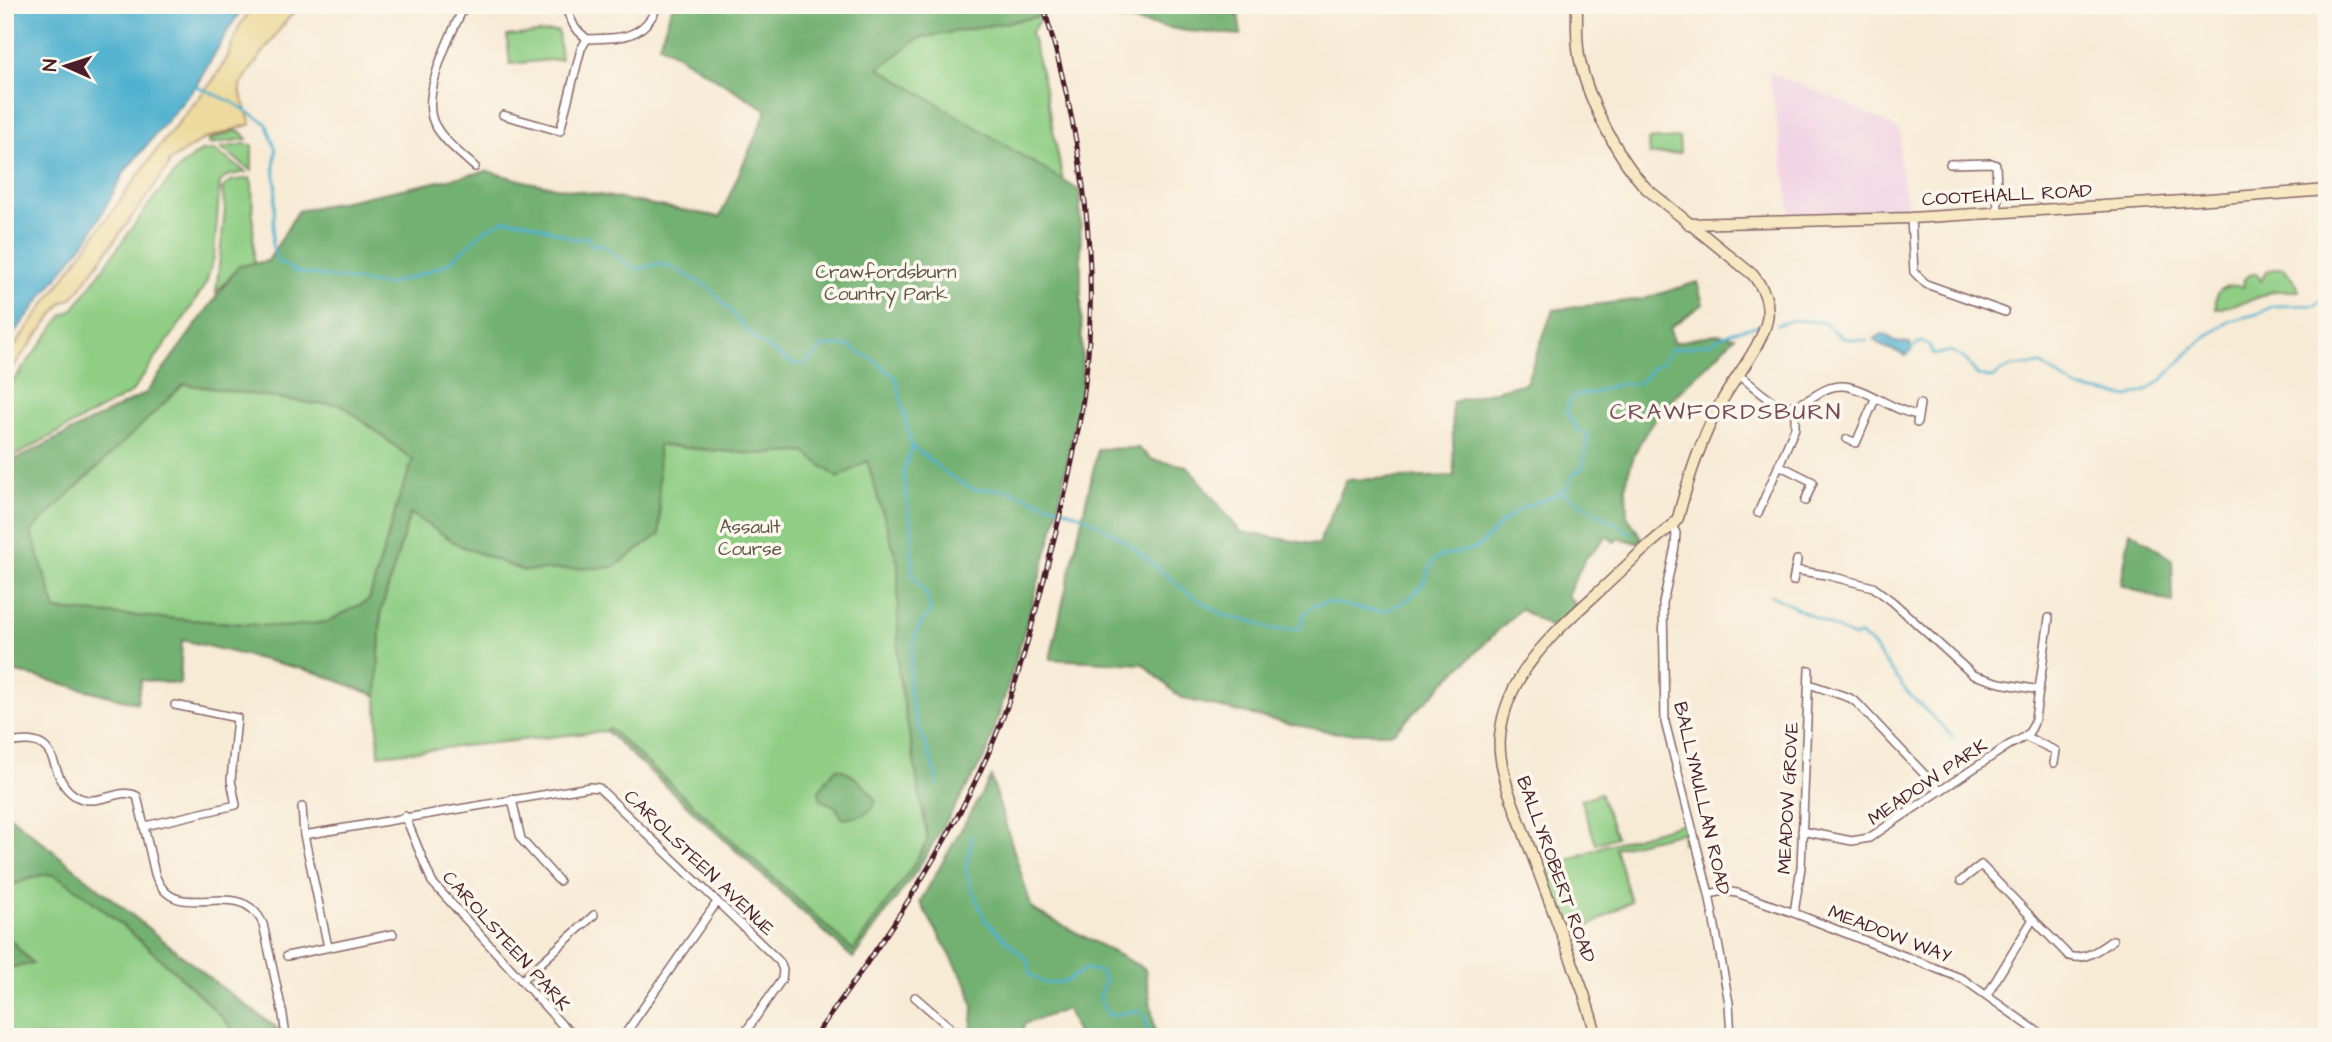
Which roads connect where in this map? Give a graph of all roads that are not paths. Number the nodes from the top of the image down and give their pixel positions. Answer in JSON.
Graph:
{"nodes":[{"id":1,"x":465,"y":5,"type":"edge"},
{"id":2,"x":564,"y":5,"type":"edge"},
{"id":3,"x":658,"y":5,"type":"edge"},
{"id":4,"x":1577,"y":5,"type":"edge"},
{"id":5,"x":587,"y":38,"type":"junction"},
{"id":6,"x":503,"y":116,"type":"dead end"},
{"id":7,"x":1950,"y":164,"type":"dead end"},
{"id":8,"x":475,"y":167,"type":"dead end"},
{"id":9,"x":2327,"y":190,"type":"edge"},
{"id":10,"x":1998,"y":212,"type":"junction"},
{"id":11,"x":1911,"y":218,"type":"junction"},
{"id":12,"x":1689,"y":224,"type":"junction"},
{"id":13,"x":2005,"y":312,"type":"dead end"},
{"id":14,"x":1738,"y":374,"type":"junction"},
{"id":15,"x":1875,"y":399,"type":"junction"},
{"id":16,"x":1920,"y":404,"type":"dead end"},
{"id":17,"x":1796,"y":405,"type":"junction"},
{"id":18,"x":1847,"y":439,"type":"dead end"},
{"id":19,"x":1856,"y":443,"type":"junction"},
{"id":20,"x":1865,"y":446,"type":"dead end"},
{"id":21,"x":1779,"y":466,"type":"junction"},
{"id":22,"x":1805,"y":501,"type":"dead end"},
{"id":23,"x":1758,"y":513,"type":"dead end"},
{"id":24,"x":1672,"y":526,"type":"junction"},
{"id":25,"x":1797,"y":560,"type":"dead end"},
{"id":26,"x":1795,"y":570,"type":"junction"},
{"id":27,"x":1793,"y":581,"type":"dead end"},
{"id":28,"x":2049,"y":618,"type":"dead end"},
{"id":29,"x":1809,"y":670,"type":"dead end"},
{"id":30,"x":1810,"y":684,"type":"junction"},
{"id":31,"x":2039,"y":690,"type":"junction"},
{"id":32,"x":175,"y":705,"type":"dead end"},
{"id":33,"x":2026,"y":737,"type":"junction"},
{"id":34,"x":5,"y":744,"type":"edge"},
{"id":35,"x":2054,"y":763,"type":"dead end"},
{"id":36,"x":1940,"y":791,"type":"junction"},
{"id":37,"x":512,"y":799,"type":"junction"},
{"id":38,"x":302,"y":807,"type":"dead end"},
{"id":39,"x":405,"y":816,"type":"junction"},
{"id":40,"x":145,"y":826,"type":"junction"},
{"id":41,"x":1802,"y":831,"type":"junction"},
{"id":42,"x":304,"y":835,"type":"junction"},
{"id":43,"x":559,"y":881,"type":"dead end"},
{"id":44,"x":1961,"y":881,"type":"dead end"},
{"id":45,"x":1709,"y":894,"type":"junction"},
{"id":46,"x":717,"y":902,"type":"junction"},
{"id":47,"x":1794,"y":913,"type":"junction"},
{"id":48,"x":594,"y":915,"type":"dead end"},
{"id":49,"x":2033,"y":919,"type":"junction"},
{"id":50,"x":393,"y":934,"type":"dead end"},
{"id":51,"x":2113,"y":940,"type":"dead end"},
{"id":52,"x":328,"y":947,"type":"junction"},
{"id":53,"x":287,"y":956,"type":"dead end"},
{"id":54,"x":522,"y":980,"type":"junction"},
{"id":55,"x":1987,"y":995,"type":"junction"},
{"id":56,"x":915,"y":997,"type":"dead end"},
{"id":57,"x":286,"y":1037,"type":"edge"},
{"id":58,"x":409,"y":1037,"type":"edge"},
{"id":59,"x":428,"y":1037,"type":"edge"},
{"id":60,"x":580,"y":1037,"type":"edge"},
{"id":61,"x":623,"y":1037,"type":"edge"},
{"id":62,"x":742,"y":1037,"type":"edge"},
{"id":63,"x":961,"y":1037,"type":"edge"},
{"id":64,"x":1597,"y":1037,"type":"edge"},
{"id":65,"x":1731,"y":1037,"type":"edge"},
{"id":66,"x":2045,"y":1037,"type":"edge"}],
"edges":[{"from":1,"to":8,"type":"street"},
{"from":2,"to":5,"type":"street"},
{"from":3,"to":5,"type":"street"},
{"from":4,"to":12,"type":"main road"},
{"from":5,"to":6,"type":"street"},
{"from":7,"to":10,"type":"street"},
{"from":9,"to":10,"type":"main road","name":"COOTEHALL ROAD"},
{"from":10,"to":11,"type":"main road","name":"COOTEHALL ROAD"},
{"from":11,"to":12,"type":"main road","name":"COOTEHALL ROAD"},
{"from":11,"to":13,"type":"street"},
{"from":12,"to":14,"type":"main road"},
{"from":14,"to":17,"type":"street"},
{"from":14,"to":24,"type":"main road"},
{"from":15,"to":16,"type":"street"},
{"from":15,"to":17,"type":"street"},
{"from":15,"to":19,"type":"street"},
{"from":17,"to":21,"type":"street"},
{"from":18,"to":19,"type":"street"},
{"from":19,"to":20,"type":"street"},
{"from":21,"to":22,"type":"street"},
{"from":21,"to":23,"type":"street"},
{"from":24,"to":45,"type":"street","name":"BALLYMULLAN ROAD"},
{"from":24,"to":64,"type":"main road","name":"BALLYROBERT ROAD"},
{"from":25,"to":26,"type":"street"},
{"from":26,"to":27,"type":"street"},
{"from":26,"to":31,"type":"street"},
{"from":28,"to":31,"type":"street"},
{"from":29,"to":30,"type":"street","name":"MEADOW GROVE"},
{"from":30,"to":36,"type":"street"},
{"from":30,"to":41,"type":"street","name":"MEADOW GROVE"},
{"from":31,"to":33,"type":"street"},
{"from":32,"to":40,"type":"street"},
{"from":33,"to":35,"type":"street"},
{"from":33,"to":36,"type":"street","name":"MEADOW PARK"},
{"from":34,"to":40,"type":"street"},
{"from":36,"to":41,"type":"street","name":"MEADOW PARK"},
{"from":37,"to":39,"type":"street","name":"CAROLSTEEN AVENUE"},
{"from":37,"to":43,"type":"street"},
{"from":37,"to":46,"type":"street","name":"CAROLSTEEN AVENUE"},
{"from":38,"to":42,"type":"street"},
{"from":39,"to":42,"type":"street","name":"CAROLSTEEN AVENUE"},
{"from":39,"to":54,"type":"street","name":"CAROLSTEEN PARK"},
{"from":40,"to":57,"type":"street"},
{"from":41,"to":47,"type":"street","name":"MEADOW GROVE"},
{"from":42,"to":52,"type":"street"},
{"from":44,"to":49,"type":"street"},
{"from":45,"to":47,"type":"street","name":"MEADOW WAY"},
{"from":45,"to":65,"type":"street","name":"BALLYMULLAN ROAD"},
{"from":46,"to":61,"type":"street"},
{"from":46,"to":62,"type":"street","name":"CAROLSTEEN AVENUE"},
{"from":47,"to":55,"type":"street","name":"MEADOW WAY"},
{"from":48,"to":54,"type":"street"},
{"from":49,"to":51,"type":"street"},
{"from":49,"to":55,"type":"street"},
{"from":50,"to":52,"type":"street"},
{"from":52,"to":53,"type":"street"},
{"from":54,"to":60,"type":"street","name":"CAROLSTEEN PARK"},
{"from":55,"to":66,"type":"street","name":"MEADOW WAY"},
{"from":56,"to":63,"type":"street"},
{"from":58,"to":59,"type":"street"}]}
